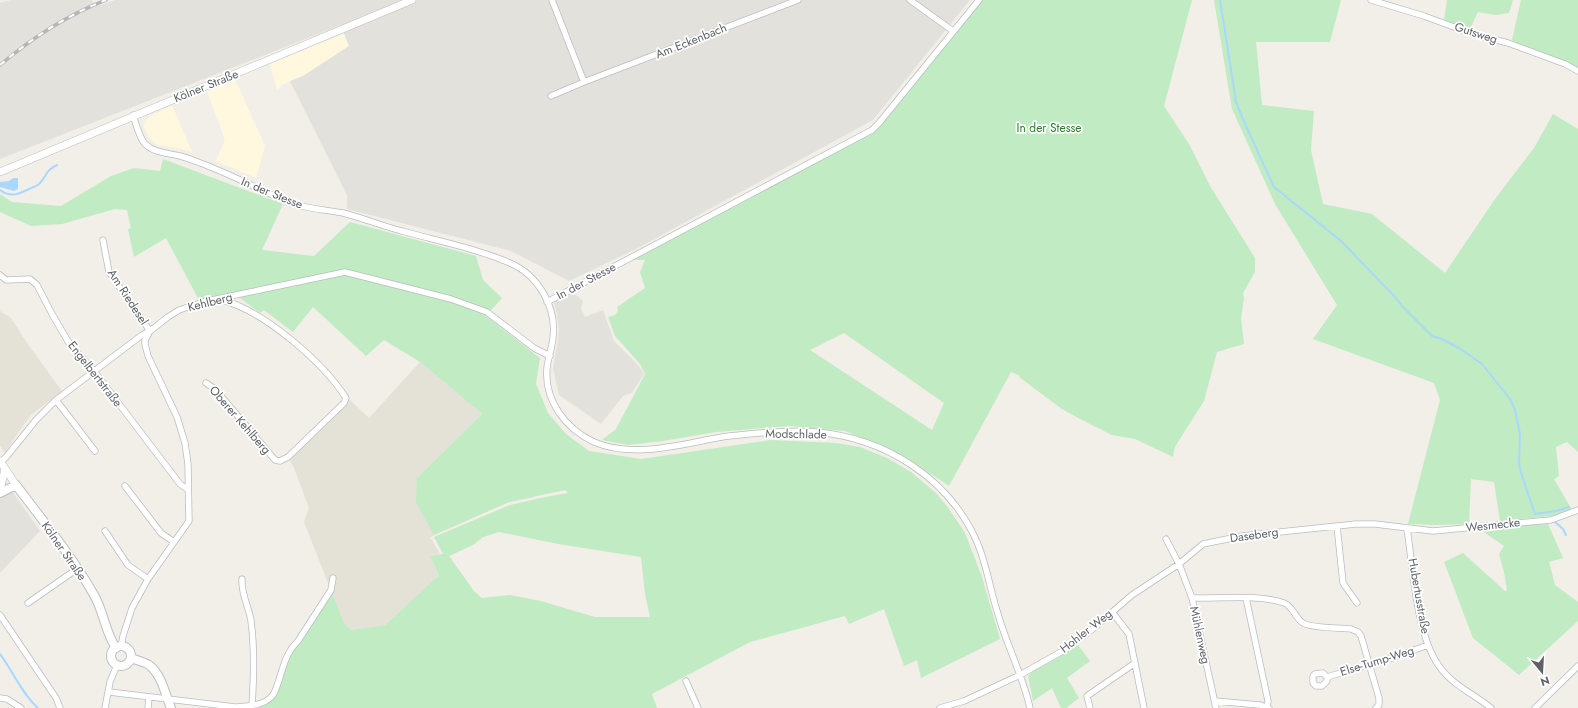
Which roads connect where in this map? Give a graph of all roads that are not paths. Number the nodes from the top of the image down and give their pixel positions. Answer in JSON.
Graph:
{"nodes":[{"id":1,"x":412,"y":0,"type":"edge"},
{"id":2,"x":552,"y":0,"type":"edge"},
{"id":3,"x":798,"y":0,"type":"edge"},
{"id":4,"x":910,"y":0,"type":"edge"},
{"id":5,"x":979,"y":0,"type":"edge"},
{"id":6,"x":1371,"y":0,"type":"edge"},
{"id":7,"x":953,"y":31,"type":"junction"},
{"id":8,"x":1578,"y":71,"type":"edge"},
{"id":9,"x":584,"y":82,"type":"junction"},
{"id":10,"x":551,"y":96,"type":"dead end"},
{"id":11,"x":133,"y":115,"type":"junction"},
{"id":12,"x":0,"y":172,"type":"edge"},
{"id":13,"x":103,"y":240,"type":"dead end"},
{"id":14,"x":0,"y":275,"type":"edge"},
{"id":15,"x":220,"y":299,"type":"junction"},
{"id":16,"x":548,"y":302,"type":"junction"},
{"id":17,"x":150,"y":331,"type":"junction"},
{"id":18,"x":550,"y":356,"type":"junction"},
{"id":19,"x":94,"y":371,"type":"junction"},
{"id":20,"x":206,"y":382,"type":"dead end"},
{"id":21,"x":56,"y":400,"type":"junction"},
{"id":22,"x":95,"y":451,"type":"dead end"},
{"id":23,"x":0,"y":462,"type":"edge"},
{"id":24,"x":5,"y":469,"type":"junction"},
{"id":25,"x":16,"y":485,"type":"junction"},
{"id":26,"x":125,"y":486,"type":"dead end"},
{"id":27,"x":187,"y":489,"type":"junction"},
{"id":28,"x":0,"y":492,"type":"edge"},
{"id":29,"x":1578,"y":510,"type":"edge"},
{"id":30,"x":1336,"y":526,"type":"junction"},
{"id":31,"x":1408,"y":528,"type":"junction"},
{"id":32,"x":105,"y":531,"type":"dead end"},
{"id":33,"x":1166,"y":539,"type":"dead end"},
{"id":34,"x":174,"y":542,"type":"junction"},
{"id":35,"x":1179,"y":564,"type":"junction"},
{"id":36,"x":77,"y":570,"type":"junction"},
{"id":37,"x":333,"y":578,"type":"dead end"},
{"id":38,"x":148,"y":579,"type":"junction"},
{"id":39,"x":242,"y":579,"type":"dead end"},
{"id":40,"x":1192,"y":598,"type":"junction"},
{"id":41,"x":1246,"y":598,"type":"junction"},
{"id":42,"x":28,"y":603,"type":"dead end"},
{"id":43,"x":1357,"y":603,"type":"dead end"},
{"id":44,"x":1112,"y":612,"type":"junction"},
{"id":45,"x":0,"y":615,"type":"edge"},
{"id":46,"x":1428,"y":645,"type":"junction"},
{"id":47,"x":119,"y":647,"type":"junction"},
{"id":48,"x":131,"y":658,"type":"junction"},
{"id":49,"x":1135,"y":663,"type":"junction"},
{"id":50,"x":117,"y":665,"type":"junction"},
{"id":51,"x":1370,"y":665,"type":"junction"},
{"id":52,"x":1578,"y":666,"type":"edge"},
{"id":53,"x":1020,"y":675,"type":"junction"},
{"id":54,"x":1327,"y":677,"type":"dead end"},
{"id":55,"x":686,"y":681,"type":"dead end"},
{"id":56,"x":109,"y":692,"type":"junction"},
{"id":57,"x":148,"y":697,"type":"junction"},
{"id":58,"x":0,"y":698,"type":"edge"},
{"id":59,"x":167,"y":699,"type":"junction"},
{"id":60,"x":1215,"y":701,"type":"junction"},
{"id":61,"x":252,"y":705,"type":"junction"},
{"id":62,"x":22,"y":708,"type":"edge"},
{"id":63,"x":60,"y":708,"type":"edge"},
{"id":64,"x":105,"y":708,"type":"edge"},
{"id":65,"x":148,"y":708,"type":"edge"},
{"id":66,"x":171,"y":708,"type":"edge"},
{"id":67,"x":698,"y":708,"type":"edge"},
{"id":68,"x":940,"y":708,"type":"edge"},
{"id":69,"x":1030,"y":708,"type":"edge"},
{"id":70,"x":1090,"y":708,"type":"edge"},
{"id":71,"x":1144,"y":708,"type":"edge"},
{"id":72,"x":1216,"y":708,"type":"edge"},
{"id":73,"x":1268,"y":708,"type":"edge"},
{"id":74,"x":1376,"y":708,"type":"edge"},
{"id":75,"x":1491,"y":708,"type":"edge"},
{"id":76,"x":1534,"y":708,"type":"edge"}],
"edges":[{"from":1,"to":11,"type":"street","name":"Kölner Straße"},
{"from":2,"to":9,"type":"street"},
{"from":3,"to":9,"type":"street","name":"Am Eckenbach"},
{"from":4,"to":7,"type":"street"},
{"from":5,"to":7,"type":"street","name":"In der Stesse"},
{"from":6,"to":8,"type":"street","name":"Gutsweg"},
{"from":7,"to":16,"type":"street","name":"In der Stesse"},
{"from":9,"to":10,"type":"street","name":"Am Eckenbach"},
{"from":11,"to":12,"type":"street","name":"Kölner Straße"},
{"from":11,"to":16,"type":"street","name":"In der Stesse"},
{"from":13,"to":17,"type":"street","name":"Am Riedesel"},
{"from":14,"to":19,"type":"street","name":"Engelbertstraße"},
{"from":15,"to":17,"type":"street","name":"Kehlberg"},
{"from":15,"to":18,"type":"street","name":"Kehlberg"},
{"from":15,"to":20,"type":"street","name":"Oberer Kehlberg"},
{"from":16,"to":18,"type":"street","name":"Modschlade"},
{"from":17,"to":19,"type":"street","name":"Kehlberg"},
{"from":17,"to":27,"type":"street"},
{"from":18,"to":53,"type":"street","name":"Modschlade"},
{"from":19,"to":21,"type":"street","name":"Kehlberg"},
{"from":19,"to":27,"type":"street","name":"Engelbertstraße"},
{"from":21,"to":22,"type":"street"},
{"from":21,"to":23,"type":"street","name":"Kehlberg"},
{"from":23,"to":24,"type":"street","name":"Kölner Straße"},
{"from":24,"to":25,"type":"street","name":"Kölner Straße"},
{"from":24,"to":28,"type":"street"},
{"from":25,"to":28,"type":"main road"},
{"from":25,"to":36,"type":"main road","name":"Kölner Straße"},
{"from":26,"to":34,"type":"street"},
{"from":27,"to":34,"type":"street"},
{"from":29,"to":31,"type":"street","name":"Wesmecke"},
{"from":30,"to":31,"type":"street","name":"Daseberg"},
{"from":30,"to":35,"type":"street","name":"Daseberg"},
{"from":30,"to":43,"type":"street"},
{"from":31,"to":46,"type":"street","name":"Hubertusstraße"},
{"from":32,"to":38,"type":"street"},
{"from":33,"to":35,"type":"street"},
{"from":34,"to":38,"type":"street"},
{"from":35,"to":40,"type":"street","name":"Mühlenweg"},
{"from":35,"to":44,"type":"street","name":"Hohler Weg"},
{"from":36,"to":42,"type":"street"},
{"from":36,"to":47,"type":"main road","name":"Kölner Straße"},
{"from":37,"to":61,"type":"street"},
{"from":38,"to":47,"type":"street"},
{"from":39,"to":61,"type":"street"},
{"from":40,"to":41,"type":"street"},
{"from":40,"to":60,"type":"street","name":"Mühlenweg"},
{"from":41,"to":51,"type":"street"},
{"from":41,"to":73,"type":"street"},
{"from":44,"to":49,"type":"street"},
{"from":44,"to":53,"type":"street","name":"Hohler Weg"},
{"from":45,"to":63,"type":"street"},
{"from":46,"to":51,"type":"street","name":"Else-Tump-Weg"},
{"from":46,"to":75,"type":"street","name":"Hubertusstraße"},
{"from":47,"to":48,"type":"main road"},
{"from":47,"to":50,"type":"main road"},
{"from":48,"to":50,"type":"main road"},
{"from":48,"to":59,"type":"main road"},
{"from":49,"to":70,"type":"street"},
{"from":49,"to":71,"type":"street"},
{"from":50,"to":56,"type":"street"},
{"from":51,"to":54,"type":"street","name":"Else-Tump-Weg"},
{"from":51,"to":74,"type":"street"},
{"from":52,"to":76,"type":"street"},
{"from":53,"to":68,"type":"street","name":"Hohler Weg"},
{"from":53,"to":69,"type":"street","name":"Modschlade"},
{"from":55,"to":67,"type":"street"},
{"from":56,"to":57,"type":"street"},
{"from":56,"to":64,"type":"street"},
{"from":57,"to":59,"type":"street"},
{"from":57,"to":65,"type":"street"},
{"from":58,"to":62,"type":"street"},
{"from":59,"to":61,"type":"street"},
{"from":59,"to":66,"type":"main road"},
{"from":60,"to":72,"type":"street","name":"Mühlenweg"},
{"from":60,"to":73,"type":"street"}]}
